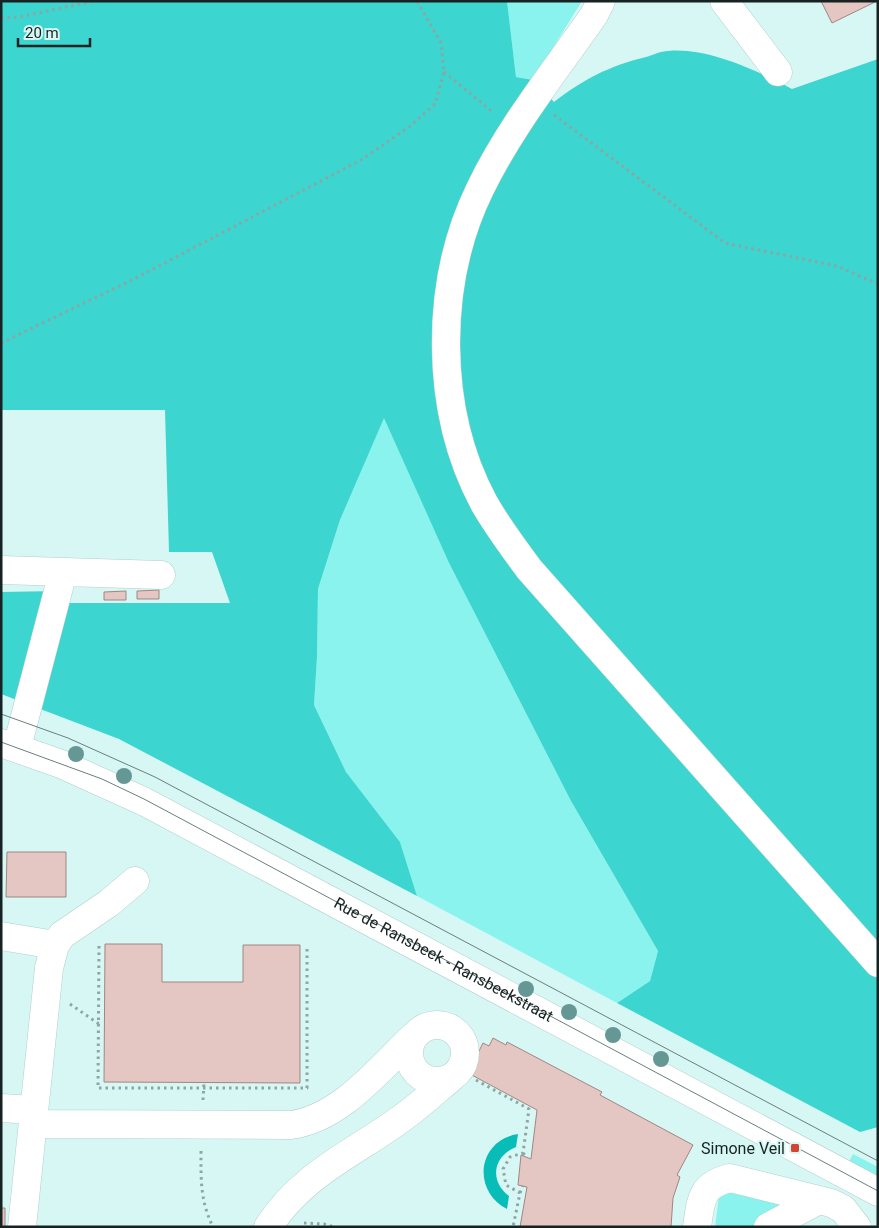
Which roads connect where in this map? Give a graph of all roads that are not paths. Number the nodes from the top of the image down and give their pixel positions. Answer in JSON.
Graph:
{"nodes":[{"id":1,"x":601,"y":1,"type":"edge"},
{"id":2,"x":724,"y":1,"type":"edge"},
{"id":3,"x":778,"y":72,"type":"dead end"},
{"id":4,"x":1,"y":570,"type":"edge"},
{"id":5,"x":63,"y":572,"type":"junction"},
{"id":6,"x":161,"y":575,"type":"dead end"},
{"id":7,"x":9,"y":745,"type":"edge"},
{"id":8,"x":135,"y":881,"type":"dead end"},
{"id":9,"x":1,"y":936,"type":"edge"},
{"id":10,"x":55,"y":945,"type":"junction"},
{"id":11,"x":878,"y":963,"type":"edge"},
{"id":12,"x":414,"y":1036,"type":"junction"},
{"id":13,"x":455,"y":1074,"type":"junction"},
{"id":14,"x":1,"y":1108,"type":"edge"},
{"id":15,"x":34,"y":1118,"type":"junction"},
{"id":16,"x":878,"y":1192,"type":"edge"},
{"id":17,"x":819,"y":1200,"type":"junction"},
{"id":18,"x":22,"y":1227,"type":"edge"},
{"id":19,"x":268,"y":1227,"type":"edge"},
{"id":20,"x":697,"y":1227,"type":"edge"},
{"id":21,"x":768,"y":1227,"type":"edge"},
{"id":22,"x":857,"y":1227,"type":"edge"}],
"edges":[{"from":1,"to":11,"type":"street"},
{"from":2,"to":3,"type":"street"},
{"from":4,"to":5,"type":"street"},
{"from":5,"to":6,"type":"street"},
{"from":5,"to":7,"type":"street"},
{"from":7,"to":16,"type":"street","name":"Rue de Ransbeek - Ransbeekstraat"},
{"from":8,"to":10,"type":"street"},
{"from":9,"to":10,"type":"street"},
{"from":10,"to":15,"type":"street"},
{"from":12,"to":13,"type":"street"},
{"from":12,"to":13,"type":"street"},
{"from":12,"to":15,"type":"street"},
{"from":13,"to":19,"type":"street"},
{"from":14,"to":15,"type":"street"},
{"from":15,"to":18,"type":"street"},
{"from":17,"to":20,"type":"street"},
{"from":17,"to":21,"type":"street"},
{"from":17,"to":22,"type":"street"}]}
